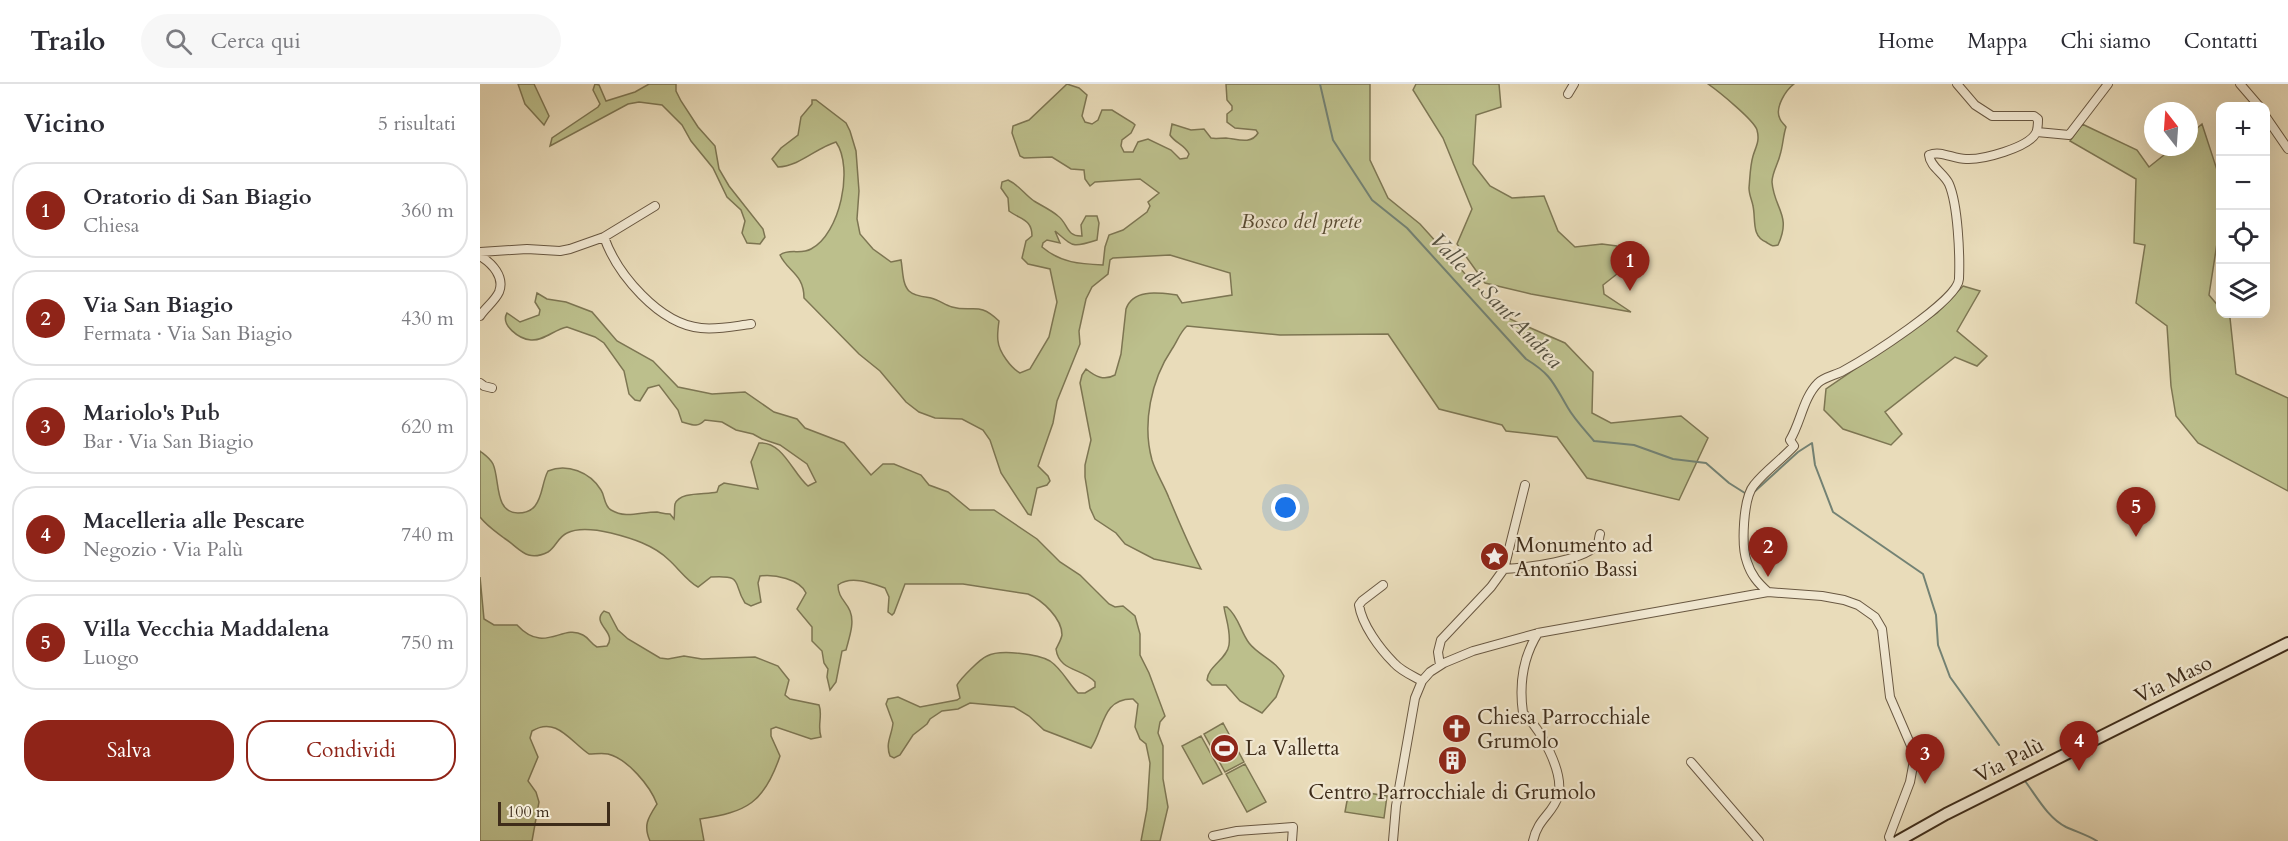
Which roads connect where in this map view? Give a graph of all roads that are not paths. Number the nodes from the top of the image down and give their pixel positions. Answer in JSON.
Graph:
{"nodes":[{"id":1,"x":1574,"y":84,"type":"edge"},
{"id":2,"x":1957,"y":84,"type":"edge"},
{"id":3,"x":2108,"y":84,"type":"edge"},
{"id":4,"x":2240,"y":84,"type":"edge"},
{"id":5,"x":1568,"y":94,"type":"dead end"},
{"id":6,"x":2256,"y":102,"type":"edge"},
{"id":7,"x":2270,"y":124,"type":"edge"},
{"id":8,"x":2037,"y":132,"type":"junction"},
{"id":9,"x":2288,"y":149,"type":"edge"},
{"id":10,"x":655,"y":206,"type":"dead end"},
{"id":11,"x":604,"y":237,"type":"junction"},
{"id":12,"x":480,"y":254,"type":"edge"},
{"id":13,"x":480,"y":316,"type":"edge"},
{"id":14,"x":751,"y":324,"type":"dead end"},
{"id":15,"x":480,"y":383,"type":"edge"},
{"id":16,"x":492,"y":388,"type":"dead end"},
{"id":17,"x":1525,"y":485,"type":"dead end"},
{"id":18,"x":1600,"y":534,"type":"dead end"},
{"id":19,"x":1504,"y":569,"type":"junction"},
{"id":20,"x":1383,"y":585,"type":"dead end"},
{"id":21,"x":1768,"y":592,"type":"junction"},
{"id":22,"x":1538,"y":633,"type":"junction"},
{"id":23,"x":2288,"y":644,"type":"edge"},
{"id":24,"x":1440,"y":665,"type":"junction"},
{"id":25,"x":1422,"y":681,"type":"junction"},
{"id":26,"x":2075,"y":749,"type":"joint"},
{"id":27,"x":1691,"y":762,"type":"dead end"},
{"id":28,"x":1212,"y":836,"type":"dead end"},
{"id":29,"x":1756,"y":840,"type":"edge"},
{"id":30,"x":1292,"y":841,"type":"edge"},
{"id":31,"x":1394,"y":841,"type":"edge"},
{"id":32,"x":1533,"y":841,"type":"edge"},
{"id":33,"x":1891,"y":841,"type":"edge"},
{"id":34,"x":1898,"y":841,"type":"edge"}],
"edges":[{"from":1,"to":5,"type":"street"},
{"from":2,"to":8,"type":"street"},
{"from":3,"to":8,"type":"street"},
{"from":4,"to":6,"type":"street"},
{"from":7,"to":9,"type":"street"},
{"from":8,"to":21,"type":"street"},
{"from":10,"to":11,"type":"street"},
{"from":11,"to":12,"type":"street"},
{"from":11,"to":14,"type":"street"},
{"from":12,"to":13,"type":"street"},
{"from":15,"to":16,"type":"street"},
{"from":17,"to":19,"type":"street"},
{"from":18,"to":19,"type":"street"},
{"from":19,"to":24,"type":"street"},
{"from":20,"to":25,"type":"street"},
{"from":21,"to":22,"type":"street"},
{"from":21,"to":33,"type":"street"},
{"from":22,"to":24,"type":"street"},
{"from":22,"to":32,"type":"street"},
{"from":23,"to":26,"type":"main road","name":"Via Maso"},
{"from":24,"to":25,"type":"street"},
{"from":25,"to":31,"type":"street"},
{"from":26,"to":34,"type":"main road","name":"Via Palù"},
{"from":27,"to":29,"type":"street"},
{"from":28,"to":30,"type":"street"}]}
